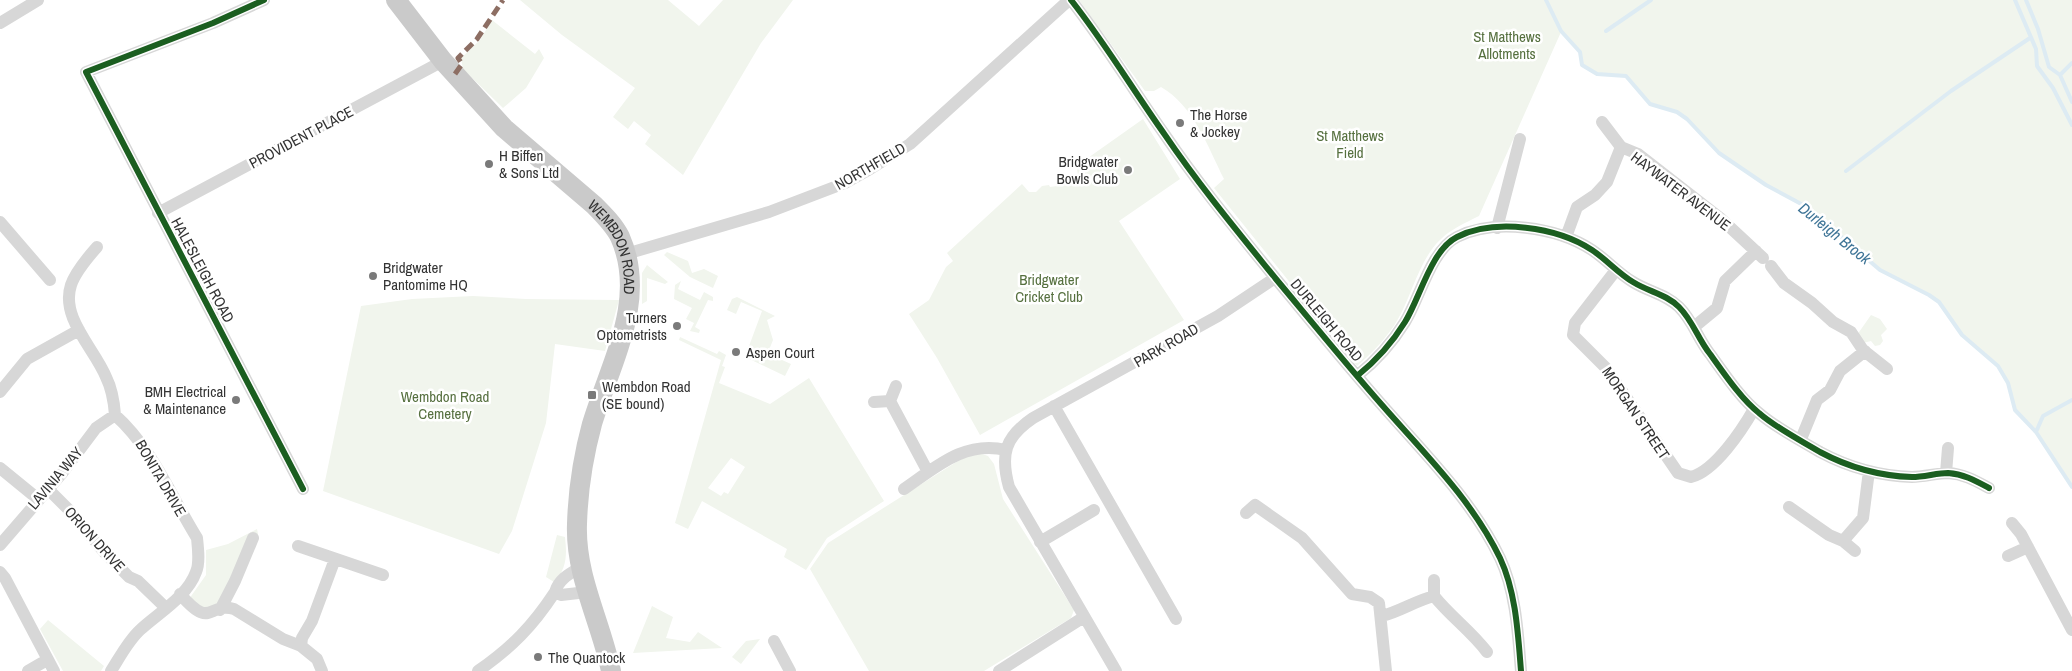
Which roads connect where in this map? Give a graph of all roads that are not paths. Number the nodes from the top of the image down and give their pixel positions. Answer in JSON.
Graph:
{"nodes":[{"id":1,"x":38,"y":0,"type":"edge"},
{"id":2,"x":264,"y":0,"type":"edge"},
{"id":3,"x":396,"y":0,"type":"edge"},
{"id":4,"x":1070,"y":0,"type":"edge"},
{"id":5,"x":0,"y":23,"type":"edge"},
{"id":6,"x":443,"y":61,"type":"junction"},
{"id":7,"x":1602,"y":122,"type":"dead end"},
{"id":8,"x":1520,"y":139,"type":"dead end"},
{"id":9,"x":1620,"y":147,"type":"junction"},
{"id":10,"x":158,"y":213,"type":"junction"},
{"id":11,"x":0,"y":222,"type":"edge"},
{"id":12,"x":1497,"y":228,"type":"junction"},
{"id":13,"x":1566,"y":237,"type":"junction"},
{"id":14,"x":97,"y":247,"type":"dead end"},
{"id":15,"x":626,"y":254,"type":"junction"},
{"id":16,"x":1764,"y":258,"type":"junction"},
{"id":17,"x":1616,"y":270,"type":"junction"},
{"id":18,"x":1275,"y":278,"type":"junction"},
{"id":19,"x":50,"y":280,"type":"dead end"},
{"id":20,"x":1694,"y":327,"type":"junction"},
{"id":21,"x":79,"y":330,"type":"junction"},
{"id":22,"x":1865,"y":351,"type":"junction"},
{"id":23,"x":1887,"y":369,"type":"dead end"},
{"id":24,"x":1357,"y":376,"type":"junction"},
{"id":25,"x":896,"y":386,"type":"dead end"},
{"id":26,"x":0,"y":392,"type":"edge"},
{"id":27,"x":890,"y":401,"type":"junction"},
{"id":28,"x":874,"y":402,"type":"dead end"},
{"id":29,"x":1054,"y":406,"type":"junction"},
{"id":30,"x":1754,"y":409,"type":"junction"},
{"id":31,"x":115,"y":415,"type":"junction"},
{"id":32,"x":1801,"y":439,"type":"junction"},
{"id":33,"x":1948,"y":448,"type":"dead end"},
{"id":34,"x":1006,"y":450,"type":"junction"},
{"id":35,"x":0,"y":468,"type":"edge"},
{"id":36,"x":1870,"y":471,"type":"junction"},
{"id":37,"x":928,"y":472,"type":"junction"},
{"id":38,"x":1946,"y":473,"type":"junction"},
{"id":39,"x":47,"y":488,"type":"junction"},
{"id":40,"x":1989,"y":488,"type":"dead end"},
{"id":41,"x":302,"y":489,"type":"dead end"},
{"id":42,"x":904,"y":489,"type":"dead end"},
{"id":43,"x":38,"y":499,"type":"junction"},
{"id":44,"x":1789,"y":508,"type":"dead end"},
{"id":45,"x":1094,"y":510,"type":"dead end"},
{"id":46,"x":1246,"y":513,"type":"dead end"},
{"id":47,"x":2012,"y":524,"type":"dead end"},
{"id":48,"x":253,"y":538,"type":"dead end"},
{"id":49,"x":1843,"y":541,"type":"junction"},
{"id":50,"x":1040,"y":542,"type":"junction"},
{"id":51,"x":0,"y":545,"type":"edge"},
{"id":52,"x":298,"y":546,"type":"dead end"},
{"id":53,"x":2028,"y":547,"type":"junction"},
{"id":54,"x":1855,"y":551,"type":"dead end"},
{"id":55,"x":2008,"y":556,"type":"dead end"},
{"id":56,"x":335,"y":559,"type":"junction"},
{"id":57,"x":581,"y":567,"type":"junction"},
{"id":58,"x":0,"y":572,"type":"edge"},
{"id":59,"x":383,"y":575,"type":"dead end"},
{"id":60,"x":1434,"y":580,"type":"dead end"},
{"id":61,"x":555,"y":592,"type":"junction"},
{"id":62,"x":587,"y":592,"type":"junction"},
{"id":63,"x":180,"y":594,"type":"junction"},
{"id":64,"x":1434,"y":596,"type":"junction"},
{"id":65,"x":166,"y":608,"type":"junction"},
{"id":66,"x":220,"y":610,"type":"junction"},
{"id":67,"x":1382,"y":616,"type":"junction"},
{"id":68,"x":1084,"y":617,"type":"junction"},
{"id":69,"x":1176,"y":619,"type":"dead end"},
{"id":70,"x":2072,"y":630,"type":"edge"},
{"id":71,"x":774,"y":641,"type":"dead end"},
{"id":72,"x":300,"y":646,"type":"junction"},
{"id":73,"x":1487,"y":652,"type":"dead end"},
{"id":74,"x":51,"y":665,"type":"edge"},
{"id":75,"x":28,"y":671,"type":"edge"},
{"id":76,"x":111,"y":671,"type":"edge"},
{"id":77,"x":322,"y":671,"type":"edge"},
{"id":78,"x":478,"y":671,"type":"edge"},
{"id":79,"x":611,"y":671,"type":"edge"},
{"id":80,"x":790,"y":671,"type":"edge"},
{"id":81,"x":999,"y":671,"type":"edge"},
{"id":82,"x":1116,"y":671,"type":"edge"},
{"id":83,"x":1386,"y":671,"type":"edge"},
{"id":84,"x":1521,"y":671,"type":"edge"}],
"edges":[{"from":1,"to":5,"type":"street"},
{"from":2,"to":10,"type":"street","name":"HALESLEIGH ROAD"},
{"from":3,"to":6,"type":"main road","name":"WEMBDON ROAD"},
{"from":4,"to":15,"type":"street","name":"NORTHFIELD"},
{"from":4,"to":18,"type":"street","name":"DURLEIGH ROAD"},
{"from":6,"to":10,"type":"street","name":"PROVIDENT PLACE"},
{"from":6,"to":15,"type":"main road","name":"WEMBDON ROAD"},
{"from":7,"to":9,"type":"street","name":"HAYWATER AVENUE"},
{"from":8,"to":12,"type":"street"},
{"from":9,"to":13,"type":"street"},
{"from":9,"to":16,"type":"street","name":"HAYWATER AVENUE"},
{"from":10,"to":41,"type":"street","name":"HALESLEIGH ROAD"},
{"from":11,"to":19,"type":"street"},
{"from":12,"to":13,"type":"street"},
{"from":12,"to":24,"type":"street"},
{"from":13,"to":17,"type":"street"},
{"from":14,"to":21,"type":"street"},
{"from":15,"to":57,"type":"main road","name":"WEMBDON ROAD"},
{"from":16,"to":20,"type":"street"},
{"from":16,"to":22,"type":"street","name":"HAYWATER AVENUE"},
{"from":17,"to":20,"type":"street"},
{"from":17,"to":30,"type":"street","name":"MORGAN STREET"},
{"from":18,"to":24,"type":"street","name":"DURLEIGH ROAD"},
{"from":18,"to":29,"type":"street","name":"PARK ROAD"},
{"from":20,"to":30,"type":"street"},
{"from":21,"to":26,"type":"street"},
{"from":21,"to":31,"type":"street"},
{"from":22,"to":23,"type":"street","name":"HAYWATER AVENUE"},
{"from":22,"to":32,"type":"street"},
{"from":24,"to":84,"type":"street","name":"DURLEIGH ROAD"},
{"from":25,"to":27,"type":"street"},
{"from":27,"to":28,"type":"street"},
{"from":27,"to":37,"type":"street"},
{"from":29,"to":34,"type":"street","name":"PARK ROAD"},
{"from":29,"to":69,"type":"street"},
{"from":30,"to":32,"type":"street"},
{"from":31,"to":39,"type":"street","name":"LAVINIA WAY"},
{"from":31,"to":63,"type":"street","name":"BONITA DRIVE"},
{"from":32,"to":36,"type":"street"},
{"from":33,"to":38,"type":"street"},
{"from":34,"to":37,"type":"street"},
{"from":34,"to":50,"type":"street"},
{"from":35,"to":43,"type":"street"},
{"from":36,"to":38,"type":"street"},
{"from":36,"to":49,"type":"street"},
{"from":37,"to":42,"type":"street"},
{"from":38,"to":40,"type":"street"},
{"from":39,"to":43,"type":"street","name":"LAVINIA WAY"},
{"from":39,"to":65,"type":"street","name":"ORION DRIVE"},
{"from":43,"to":51,"type":"street","name":"LAVINIA WAY"},
{"from":44,"to":49,"type":"street"},
{"from":45,"to":50,"type":"street"},
{"from":46,"to":67,"type":"street"},
{"from":47,"to":53,"type":"street"},
{"from":48,"to":66,"type":"street"},
{"from":49,"to":54,"type":"street"},
{"from":50,"to":68,"type":"street"},
{"from":52,"to":56,"type":"street"},
{"from":53,"to":55,"type":"street"},
{"from":53,"to":70,"type":"street"},
{"from":56,"to":59,"type":"street"},
{"from":56,"to":72,"type":"street"},
{"from":57,"to":61,"type":"street"},
{"from":57,"to":62,"type":"main road","name":"WEMBDON ROAD"},
{"from":58,"to":74,"type":"street"},
{"from":60,"to":64,"type":"street"},
{"from":61,"to":62,"type":"street"},
{"from":61,"to":78,"type":"street"},
{"from":62,"to":79,"type":"main road","name":"WEMBDON ROAD"},
{"from":63,"to":65,"type":"street","name":"BONITA DRIVE"},
{"from":63,"to":66,"type":"street"},
{"from":64,"to":67,"type":"street"},
{"from":64,"to":73,"type":"street"},
{"from":65,"to":76,"type":"street","name":"BONITA DRIVE"},
{"from":66,"to":72,"type":"street"},
{"from":67,"to":83,"type":"street"},
{"from":68,"to":81,"type":"street"},
{"from":68,"to":82,"type":"street"},
{"from":71,"to":80,"type":"street"},
{"from":72,"to":77,"type":"street"},
{"from":74,"to":75,"type":"street"}]}
